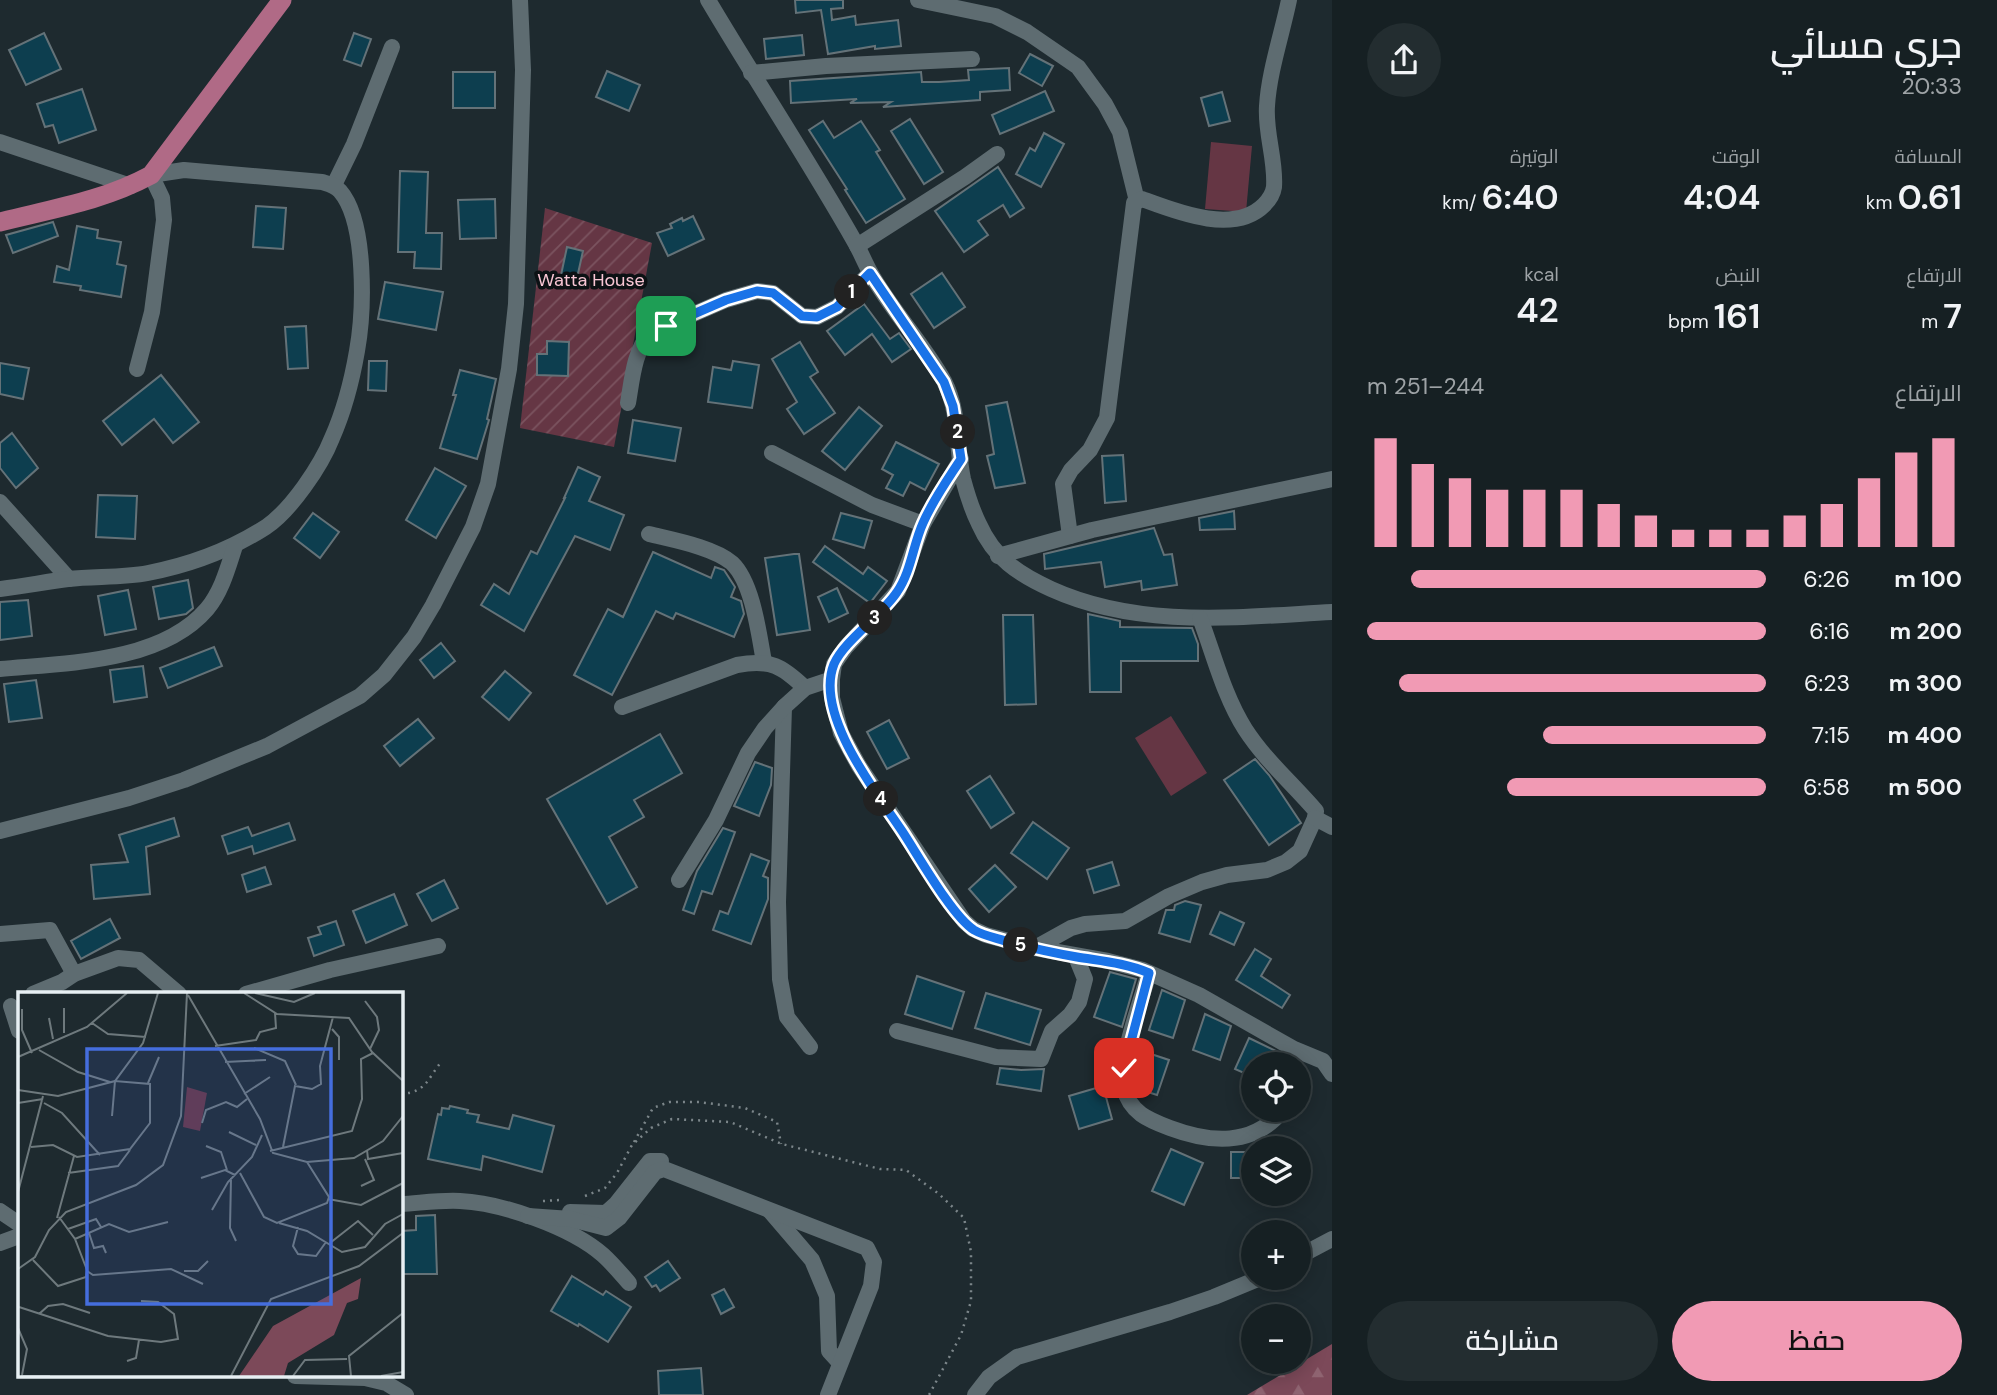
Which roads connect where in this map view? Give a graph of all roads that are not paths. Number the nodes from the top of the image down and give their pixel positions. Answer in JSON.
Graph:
{"nodes":[{"id":1,"x":282,"y":0,"type":"edge"},
{"id":2,"x":520,"y":0,"type":"edge"},
{"id":3,"x":708,"y":0,"type":"edge"},
{"id":4,"x":918,"y":0,"type":"edge"},
{"id":5,"x":1289,"y":0,"type":"edge"},
{"id":6,"x":392,"y":47,"type":"dead end"},
{"id":7,"x":972,"y":59,"type":"dead end"},
{"id":8,"x":751,"y":73,"type":"junction"},
{"id":9,"x":0,"y":142,"type":"edge"},
{"id":10,"x":997,"y":154,"type":"dead end"},
{"id":11,"x":151,"y":175,"type":"junction"},
{"id":12,"x":334,"y":185,"type":"junction"},
{"id":13,"x":131,"y":186,"type":"junction"},
{"id":14,"x":1137,"y":201,"type":"junction"},
{"id":15,"x":0,"y":222,"type":"edge"},
{"id":16,"x":857,"y":246,"type":"junction"},
{"id":17,"x":870,"y":273,"type":"junction"},
{"id":18,"x":137,"y":369,"type":"dead end"},
{"id":19,"x":628,"y":403,"type":"dead end"},
{"id":20,"x":772,"y":453,"type":"dead end"},
{"id":21,"x":961,"y":459,"type":"junction"},
{"id":22,"x":1332,"y":479,"type":"edge"},
{"id":23,"x":0,"y":502,"type":"edge"},
{"id":24,"x":923,"y":524,"type":"junction"},
{"id":25,"x":649,"y":534,"type":"dead end"},
{"id":26,"x":1070,"y":536,"type":"junction"},
{"id":27,"x":235,"y":545,"type":"junction"},
{"id":28,"x":998,"y":556,"type":"junction"},
{"id":29,"x":69,"y":579,"type":"junction"},
{"id":30,"x":0,"y":589,"type":"edge"},
{"id":31,"x":1332,"y":612,"type":"edge"},
{"id":32,"x":1200,"y":618,"type":"junction"},
{"id":33,"x":764,"y":662,"type":"junction"},
{"id":34,"x":0,"y":669,"type":"edge"},
{"id":35,"x":832,"y":679,"type":"junction"},
{"id":36,"x":806,"y":688,"type":"junction"},
{"id":37,"x":622,"y":707,"type":"dead end"},
{"id":38,"x":783,"y":707,"type":"junction"},
{"id":39,"x":1315,"y":818,"type":"junction"},
{"id":40,"x":1332,"y":827,"type":"edge"},
{"id":41,"x":0,"y":831,"type":"edge"},
{"id":42,"x":679,"y":880,"type":"dead end"},
{"id":43,"x":0,"y":934,"type":"edge"},
{"id":44,"x":438,"y":946,"type":"dead end"},
{"id":45,"x":1035,"y":948,"type":"junction"},
{"id":46,"x":1076,"y":957,"type":"junction"},
{"id":47,"x":1149,"y":973,"type":"junction"},
{"id":48,"x":74,"y":974,"type":"junction"},
{"id":49,"x":38,"y":992,"type":"edge"},
{"id":50,"x":177,"y":992,"type":"edge"},
{"id":51,"x":253,"y":992,"type":"edge"},
{"id":52,"x":10,"y":1006,"type":"edge"},
{"id":53,"x":18,"y":1028,"type":"edge"},
{"id":54,"x":897,"y":1031,"type":"dead end"},
{"id":55,"x":810,"y":1048,"type":"dead end"},
{"id":56,"x":1301,"y":1052,"type":"edge"},
{"id":57,"x":1311,"y":1057,"type":"edge"},
{"id":58,"x":1329,"y":1065,"type":"edge"},
{"id":59,"x":1269,"y":1122,"type":"edge"},
{"id":60,"x":661,"y":1161,"type":"dead end"},
{"id":61,"x":402,"y":1204,"type":"edge"},
{"id":62,"x":769,"y":1209,"type":"junction"},
{"id":63,"x":0,"y":1211,"type":"edge"},
{"id":64,"x":523,"y":1214,"type":"junction"},
{"id":65,"x":18,"y":1223,"type":"edge"},
{"id":66,"x":18,"y":1236,"type":"edge"},
{"id":67,"x":1332,"y":1240,"type":"edge"},
{"id":68,"x":0,"y":1242,"type":"edge"},
{"id":69,"x":1311,"y":1250,"type":"edge"},
{"id":70,"x":629,"y":1283,"type":"dead end"},
{"id":71,"x":1241,"y":1286,"type":"edge"},
{"id":72,"x":840,"y":1363,"type":"junction"},
{"id":73,"x":365,"y":1378,"type":"edge"},
{"id":74,"x":406,"y":1395,"type":"edge"},
{"id":75,"x":828,"y":1395,"type":"edge"},
{"id":76,"x":975,"y":1395,"type":"edge"}],
"edges":[{"from":1,"to":11,"type":"main road"},
{"from":2,"to":41,"type":"street"},
{"from":3,"to":8,"type":"street"},
{"from":4,"to":14,"type":"street"},
{"from":5,"to":14,"type":"street"},
{"from":6,"to":12,"type":"street"},
{"from":7,"to":8,"type":"street"},
{"from":8,"to":16,"type":"street"},
{"from":9,"to":13,"type":"street"},
{"from":10,"to":16,"type":"street"},
{"from":11,"to":12,"type":"street"},
{"from":11,"to":13,"type":"main road"},
{"from":11,"to":18,"type":"street"},
{"from":12,"to":27,"type":"street"},
{"from":13,"to":15,"type":"main road"},
{"from":14,"to":26,"type":"street"},
{"from":16,"to":17,"type":"street"},
{"from":17,"to":19,"type":"street"},
{"from":17,"to":21,"type":"street"},
{"from":20,"to":24,"type":"street"},
{"from":21,"to":24,"type":"street"},
{"from":21,"to":28,"type":"street"},
{"from":22,"to":26,"type":"street"},
{"from":23,"to":29,"type":"street"},
{"from":24,"to":35,"type":"street"},
{"from":25,"to":33,"type":"street"},
{"from":26,"to":28,"type":"street"},
{"from":27,"to":29,"type":"street"},
{"from":27,"to":34,"type":"street"},
{"from":28,"to":32,"type":"street"},
{"from":29,"to":30,"type":"street"},
{"from":31,"to":32,"type":"street"},
{"from":32,"to":39,"type":"street"},
{"from":33,"to":36,"type":"street"},
{"from":33,"to":37,"type":"street"},
{"from":35,"to":36,"type":"street"},
{"from":35,"to":45,"type":"street"},
{"from":36,"to":38,"type":"street"},
{"from":38,"to":42,"type":"street"},
{"from":38,"to":55,"type":"street"},
{"from":39,"to":40,"type":"street"},
{"from":39,"to":45,"type":"street"},
{"from":43,"to":48,"type":"street"},
{"from":44,"to":51,"type":"street"},
{"from":45,"to":46,"type":"street"},
{"from":46,"to":47,"type":"street"},
{"from":46,"to":54,"type":"street"},
{"from":47,"to":56,"type":"street"},
{"from":47,"to":59,"type":"street"},
{"from":48,"to":49,"type":"street"},
{"from":48,"to":50,"type":"street"},
{"from":52,"to":53,"type":"street"},
{"from":57,"to":58,"type":"street"},
{"from":60,"to":64,"type":"street"},
{"from":61,"to":64,"type":"street"},
{"from":62,"to":64,"type":"street"},
{"from":62,"to":72,"type":"street"},
{"from":62,"to":72,"type":"street"},
{"from":63,"to":65,"type":"street"},
{"from":64,"to":70,"type":"street"},
{"from":66,"to":68,"type":"street"},
{"from":67,"to":69,"type":"street"},
{"from":71,"to":76,"type":"street"},
{"from":72,"to":75,"type":"street"},
{"from":73,"to":74,"type":"street"}]}
